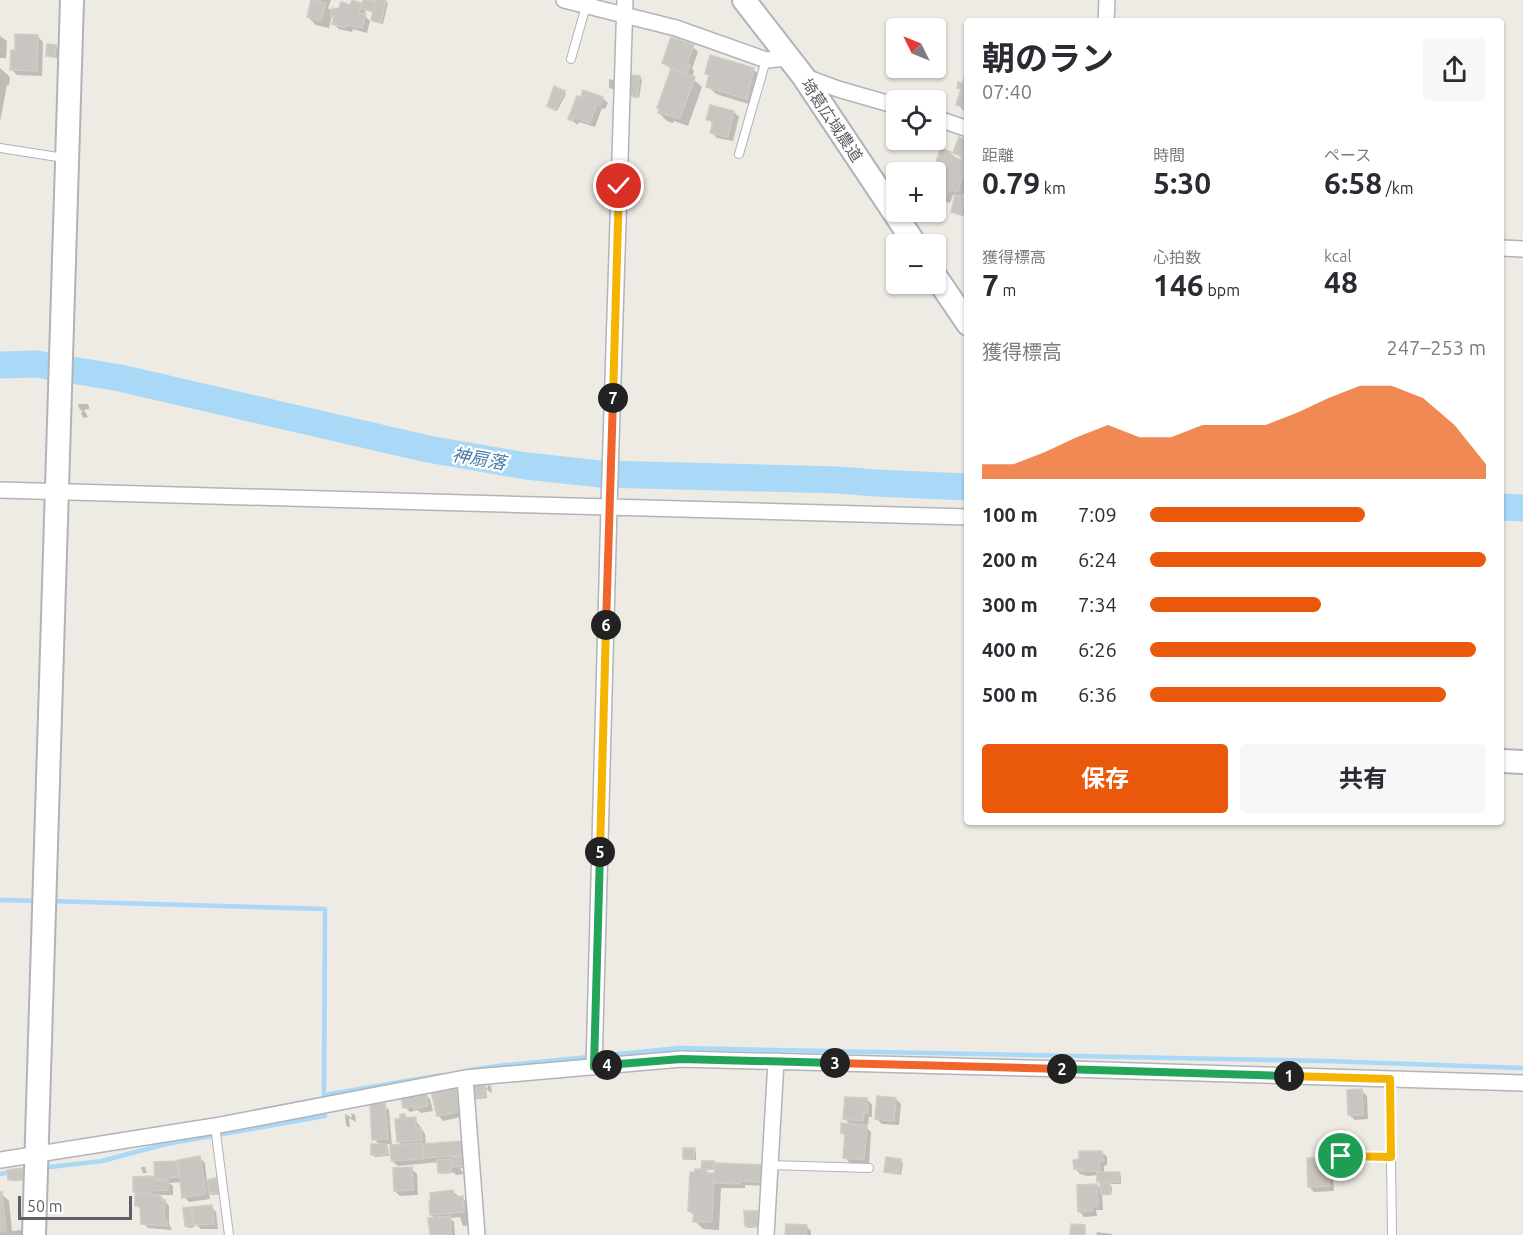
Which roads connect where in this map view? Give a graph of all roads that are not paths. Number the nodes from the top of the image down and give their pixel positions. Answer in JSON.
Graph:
{"nodes":[{"id":1,"x":72,"y":0,"type":"edge"},
{"id":2,"x":564,"y":0,"type":"edge"},
{"id":3,"x":744,"y":0,"type":"edge"},
{"id":4,"x":1107,"y":0,"type":"edge"},
{"id":5,"x":586,"y":6,"type":"junction"},
{"id":6,"x":625,"y":7,"type":"edge"},
{"id":7,"x":1107,"y":18,"type":"edge"},
{"id":8,"x":571,"y":59,"type":"dead end"},
{"id":9,"x":766,"y":60,"type":"junction"},
{"id":10,"x":797,"y":67,"type":"junction"},
{"id":11,"x":886,"y":103,"type":"edge"},
{"id":12,"x":946,"y":121,"type":"edge"},
{"id":13,"x":964,"y":128,"type":"edge"},
{"id":14,"x":0,"y":148,"type":"edge"},
{"id":15,"x":739,"y":154,"type":"dead end"},
{"id":16,"x":68,"y":159,"type":"junction"},
{"id":17,"x":908,"y":234,"type":"edge"},
{"id":18,"x":1504,"y":248,"type":"edge"},
{"id":19,"x":1523,"y":249,"type":"edge"},
{"id":20,"x":946,"y":292,"type":"edge"},
{"id":21,"x":964,"y":318,"type":"edge"},
{"id":22,"x":0,"y":490,"type":"edge"},
{"id":23,"x":56,"y":492,"type":"junction"},
{"id":24,"x":609,"y":507,"type":"junction"},
{"id":25,"x":964,"y":518,"type":"edge"},
{"id":26,"x":1504,"y":761,"type":"edge"},
{"id":27,"x":1523,"y":762,"type":"edge"},
{"id":28,"x":776,"y":1061,"type":"junction"},
{"id":29,"x":594,"y":1067,"type":"junction"},
{"id":30,"x":465,"y":1078,"type":"junction"},
{"id":31,"x":1390,"y":1079,"type":"junction"},
{"id":32,"x":1523,"y":1083,"type":"edge"},
{"id":33,"x":215,"y":1126,"type":"junction"},
{"id":34,"x":36,"y":1154,"type":"junction"},
{"id":35,"x":1341,"y":1156,"type":"dead end"},
{"id":36,"x":1391,"y":1157,"type":"junction"},
{"id":37,"x":0,"y":1160,"type":"edge"},
{"id":38,"x":770,"y":1165,"type":"junction"},
{"id":39,"x":869,"y":1168,"type":"dead end"},
{"id":40,"x":34,"y":1235,"type":"edge"},
{"id":41,"x":229,"y":1235,"type":"edge"},
{"id":42,"x":477,"y":1235,"type":"edge"},
{"id":43,"x":766,"y":1235,"type":"edge"},
{"id":44,"x":1392,"y":1235,"type":"edge"}],
"edges":[{"from":1,"to":16,"type":"street"},
{"from":2,"to":5,"type":"street"},
{"from":3,"to":10,"type":"street","name":"埼葛広域農道"},
{"from":4,"to":7,"type":"street"},
{"from":5,"to":6,"type":"street"},
{"from":5,"to":8,"type":"lane"},
{"from":6,"to":9,"type":"street"},
{"from":6,"to":24,"type":"street"},
{"from":9,"to":10,"type":"street"},
{"from":9,"to":15,"type":"lane"},
{"from":10,"to":11,"type":"street"},
{"from":10,"to":17,"type":"street","name":"埼葛広域農道"},
{"from":12,"to":13,"type":"street"},
{"from":14,"to":16,"type":"lane"},
{"from":16,"to":23,"type":"street"},
{"from":18,"to":19,"type":"street"},
{"from":20,"to":21,"type":"street"},
{"from":22,"to":23,"type":"street"},
{"from":23,"to":24,"type":"street"},
{"from":23,"to":34,"type":"street"},
{"from":24,"to":25,"type":"street"},
{"from":24,"to":29,"type":"street"},
{"from":26,"to":27,"type":"street"},
{"from":28,"to":29,"type":"street"},
{"from":28,"to":31,"type":"street"},
{"from":28,"to":38,"type":"street"},
{"from":29,"to":30,"type":"street"},
{"from":30,"to":33,"type":"street"},
{"from":30,"to":42,"type":"street"},
{"from":31,"to":32,"type":"street"},
{"from":31,"to":36,"type":"lane"},
{"from":33,"to":34,"type":"street"},
{"from":33,"to":41,"type":"lane"},
{"from":34,"to":37,"type":"street"},
{"from":34,"to":40,"type":"street"},
{"from":35,"to":36,"type":"lane"},
{"from":36,"to":44,"type":"lane"},
{"from":38,"to":39,"type":"lane"},
{"from":38,"to":43,"type":"street"}]}
